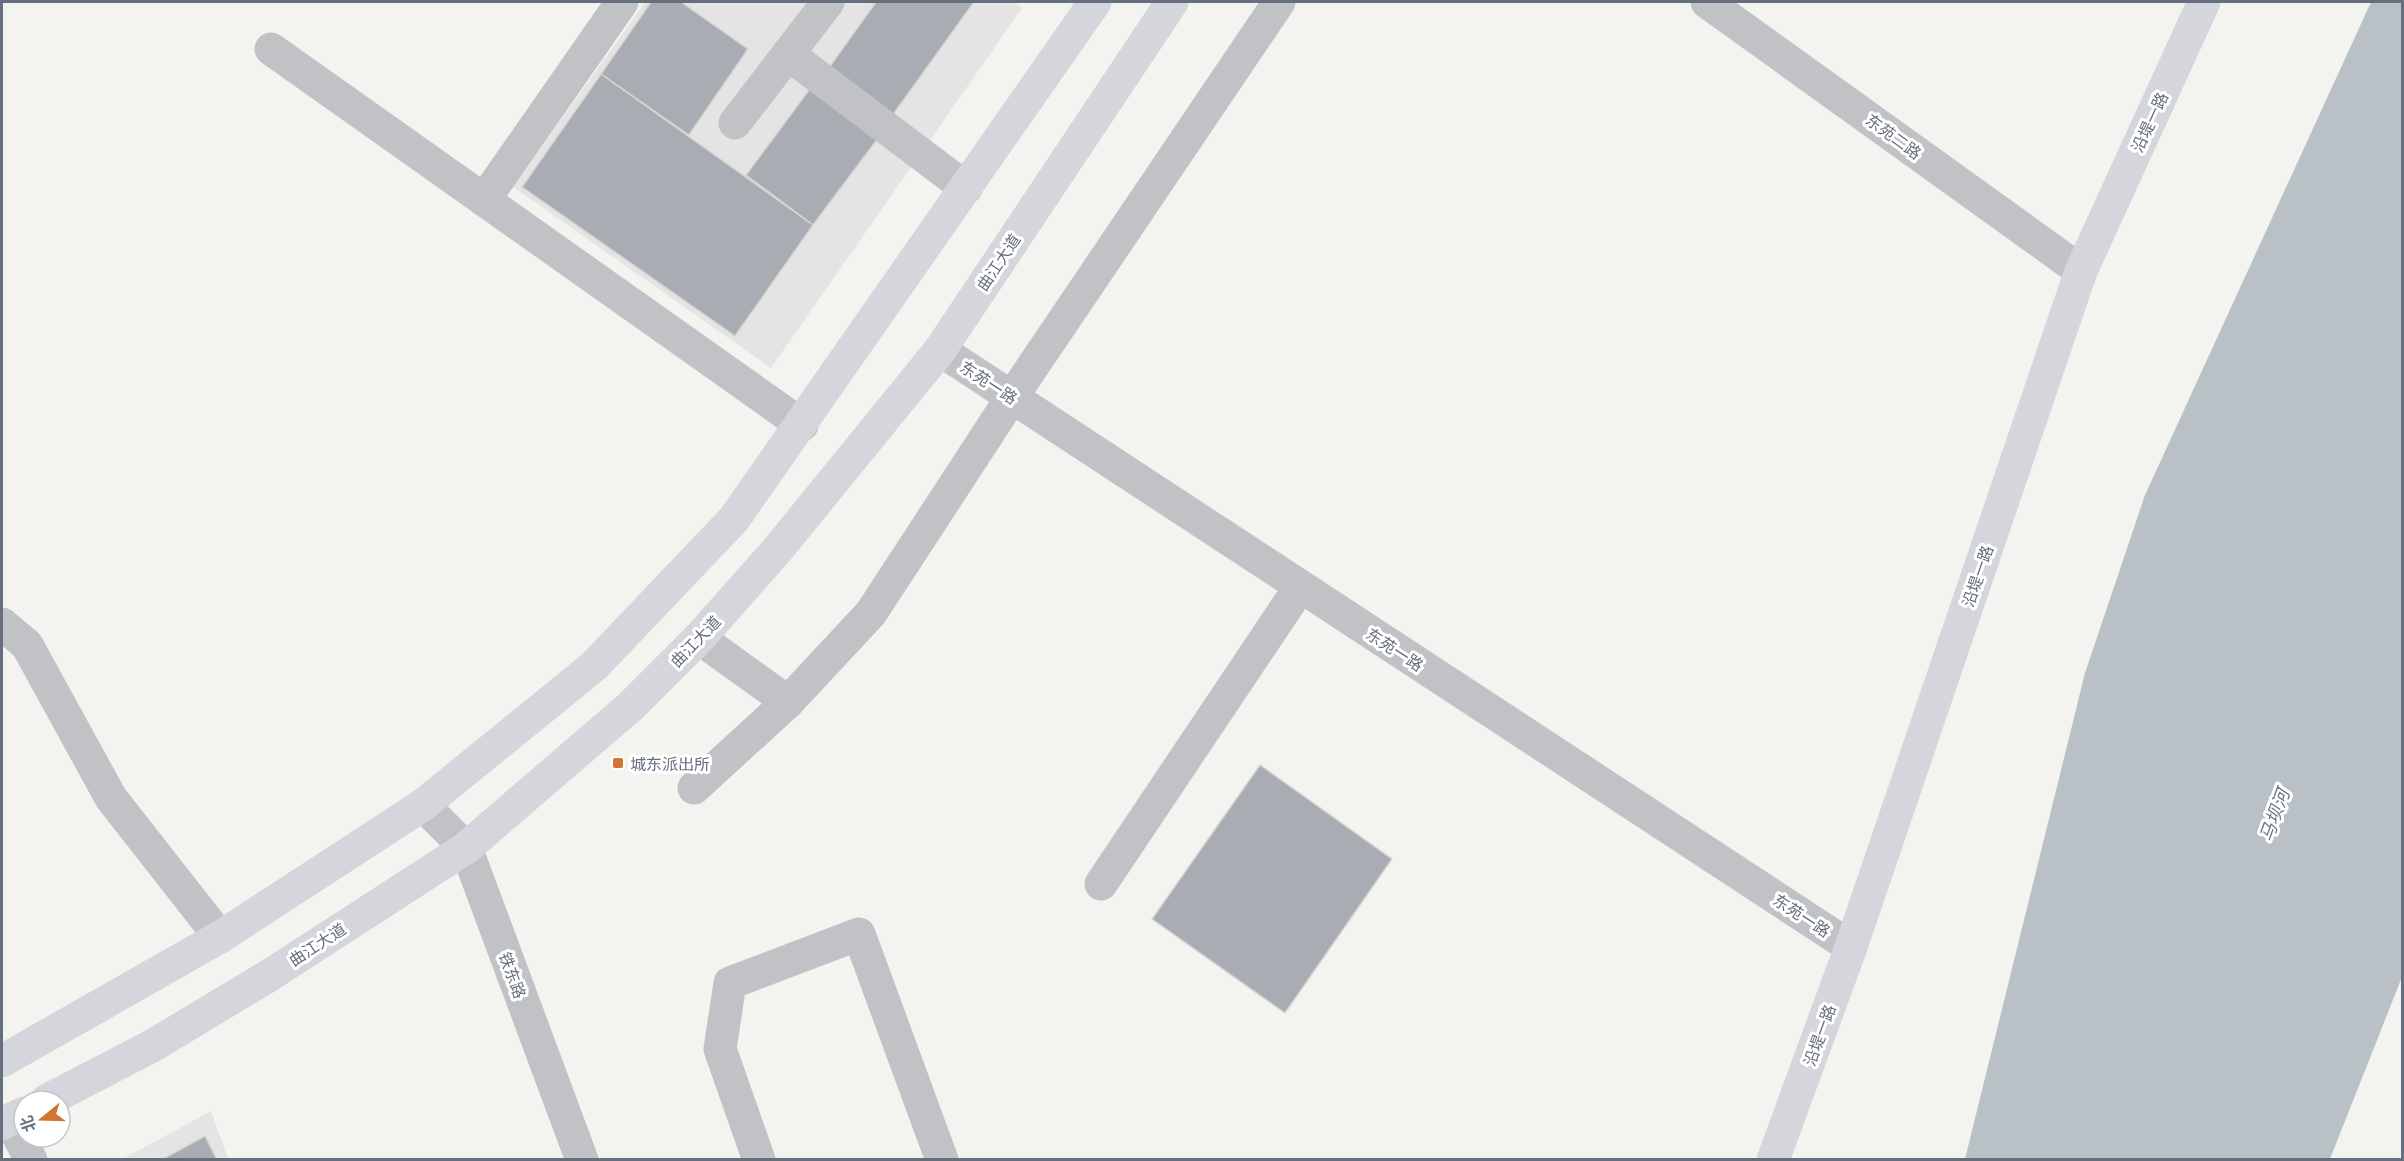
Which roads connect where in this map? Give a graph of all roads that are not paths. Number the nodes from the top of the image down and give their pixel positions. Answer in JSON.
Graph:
{"nodes":[{"id":1,"x":622,"y":2,"type":"edge"},
{"id":2,"x":828,"y":2,"type":"edge"},
{"id":3,"x":1172,"y":2,"type":"edge"},
{"id":4,"x":1280,"y":2,"type":"edge"},
{"id":5,"x":1707,"y":2,"type":"edge"},
{"id":6,"x":2204,"y":2,"type":"edge"},
{"id":7,"x":1089,"y":4,"type":"edge"},
{"id":8,"x":271,"y":49,"type":"dead end"},
{"id":9,"x":788,"y":54,"type":"junction"},
{"id":10,"x":735,"y":123,"type":"dead end"},
{"id":11,"x":966,"y":188,"type":"junction"},
{"id":12,"x":484,"y":200,"type":"junction"},
{"id":13,"x":2081,"y":271,"type":"junction"},
{"id":14,"x":940,"y":350,"type":"junction"},
{"id":15,"x":1012,"y":397,"type":"junction"},
{"id":16,"x":802,"y":425,"type":"junction"},
{"id":17,"x":1300,"y":586,"type":"junction"},
{"id":18,"x":2,"y":624,"type":"edge"},
{"id":19,"x":699,"y":638,"type":"junction"},
{"id":20,"x":788,"y":702,"type":"junction"},
{"id":21,"x":694,"y":788,"type":"dead end"},
{"id":22,"x":423,"y":805,"type":"junction"},
{"id":23,"x":466,"y":848,"type":"junction"},
{"id":24,"x":1101,"y":884,"type":"dead end"},
{"id":25,"x":220,"y":937,"type":"junction"},
{"id":26,"x":1851,"y":947,"type":"junction"},
{"id":27,"x":2,"y":1061,"type":"edge"},
{"id":28,"x":69,"y":1089,"type":"edge"},
{"id":29,"x":582,"y":1160,"type":"edge"},
{"id":30,"x":759,"y":1160,"type":"edge"},
{"id":31,"x":942,"y":1160,"type":"edge"},
{"id":32,"x":1773,"y":1160,"type":"edge"}],
"edges":[{"from":1,"to":12,"type":"street"},
{"from":2,"to":9,"type":"street"},
{"from":3,"to":14,"type":"main road","name":"曲江大道"},
{"from":4,"to":15,"type":"street"},
{"from":5,"to":13,"type":"street","name":"东苑二路"},
{"from":6,"to":13,"type":"main road","name":"沿堤一路"},
{"from":7,"to":11,"type":"main road"},
{"from":8,"to":12,"type":"street"},
{"from":9,"to":10,"type":"street"},
{"from":9,"to":11,"type":"street"},
{"from":11,"to":16,"type":"main road"},
{"from":12,"to":16,"type":"street"},
{"from":13,"to":26,"type":"main road","name":"沿堤一路"},
{"from":14,"to":15,"type":"street","name":"东苑一路"},
{"from":14,"to":19,"type":"main road","name":"曲江大道"},
{"from":15,"to":17,"type":"street","name":"东苑一路"},
{"from":15,"to":20,"type":"street"},
{"from":16,"to":22,"type":"main road"},
{"from":17,"to":24,"type":"street"},
{"from":17,"to":26,"type":"street","name":"东苑一路"},
{"from":18,"to":25,"type":"street"},
{"from":19,"to":20,"type":"street"},
{"from":19,"to":23,"type":"main road","name":"曲江大道"},
{"from":20,"to":21,"type":"street"},
{"from":22,"to":23,"type":"street","name":"铁东路"},
{"from":22,"to":25,"type":"main road"},
{"from":23,"to":28,"type":"main road","name":"曲江大道"},
{"from":23,"to":29,"type":"street","name":"铁东路"},
{"from":25,"to":27,"type":"main road"},
{"from":26,"to":32,"type":"main road","name":"沿堤一路"},
{"from":30,"to":31,"type":"street"}]}
